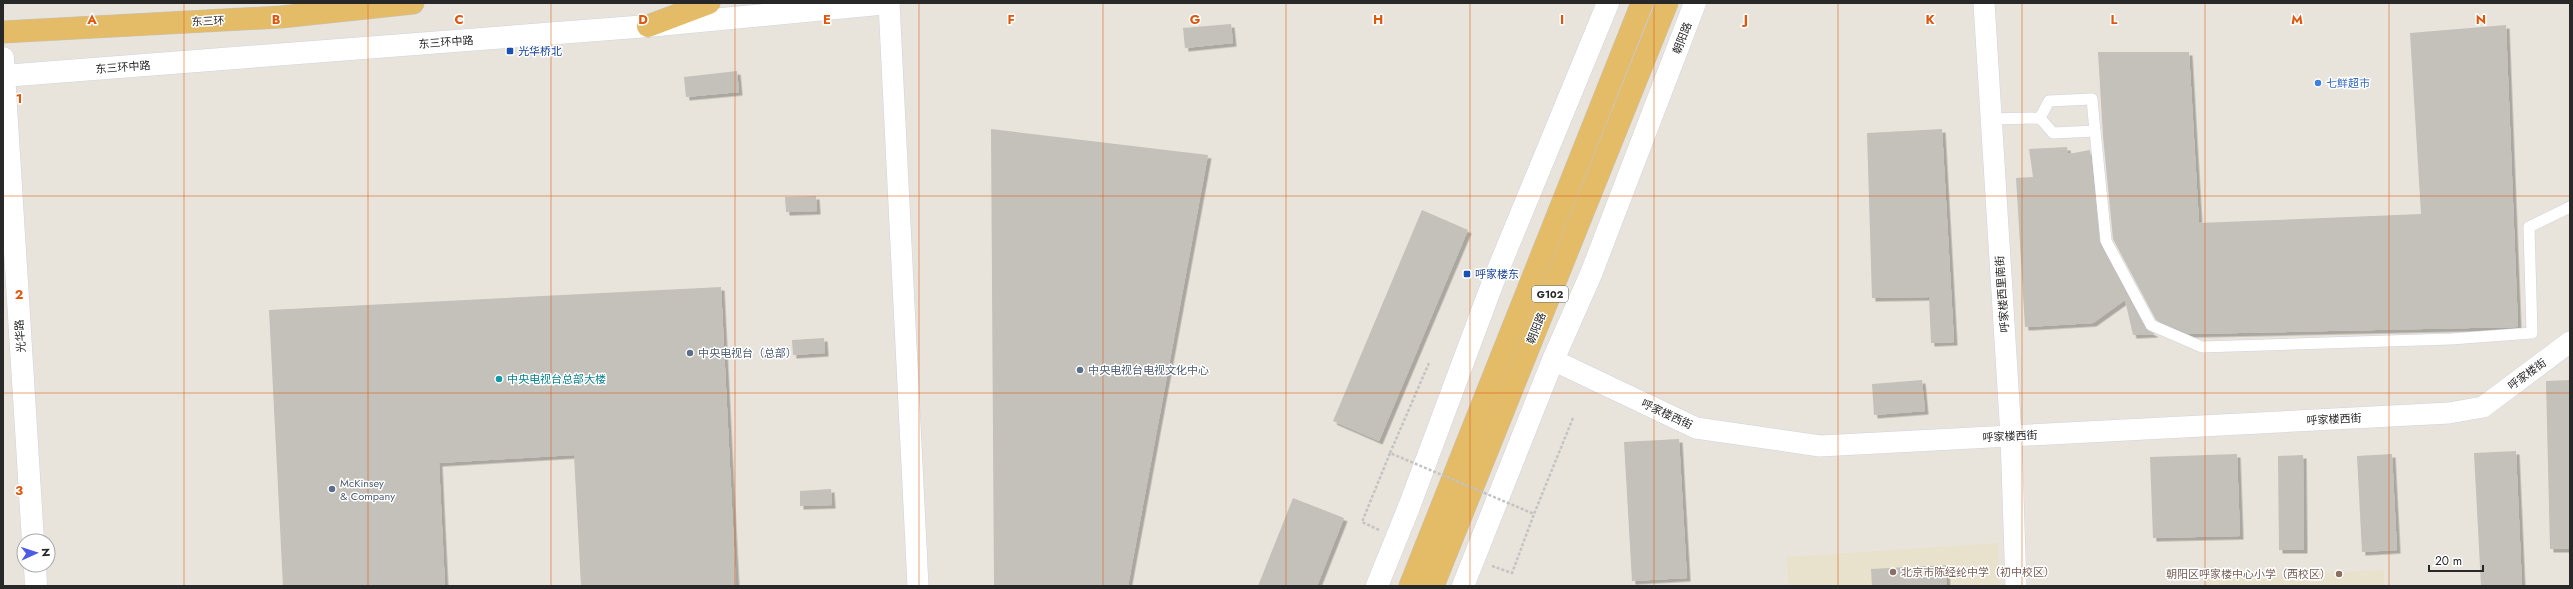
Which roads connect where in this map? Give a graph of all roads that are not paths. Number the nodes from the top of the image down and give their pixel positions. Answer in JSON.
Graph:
{"nodes":[{"id":1,"x":413,"y":3,"type":"edge"},
{"id":2,"x":708,"y":3,"type":"edge"},
{"id":3,"x":889,"y":3,"type":"edge"},
{"id":4,"x":1608,"y":3,"type":"edge"},
{"id":5,"x":1642,"y":3,"type":"edge"},
{"id":6,"x":1667,"y":3,"type":"edge"},
{"id":7,"x":1695,"y":3,"type":"edge"},
{"id":8,"x":1984,"y":3,"type":"edge"},
{"id":9,"x":648,"y":26,"type":"junction"},
{"id":10,"x":3,"y":32,"type":"edge"},
{"id":11,"x":3,"y":70,"type":"edge"},
{"id":12,"x":2040,"y":118,"type":"junction"},
{"id":13,"x":1990,"y":119,"type":"junction"},
{"id":14,"x":2095,"y":131,"type":"junction"},
{"id":15,"x":2570,"y":207,"type":"edge"},
{"id":16,"x":2570,"y":342,"type":"edge"},
{"id":17,"x":1553,"y":360,"type":"junction"},
{"id":18,"x":2483,"y":407,"type":"joint"},
{"id":19,"x":2011,"y":436,"type":"junction"},
{"id":20,"x":32,"y":533,"type":"edge"},
{"id":21,"x":35,"y":573,"type":"edge"},
{"id":22,"x":36,"y":586,"type":"edge"},
{"id":23,"x":918,"y":586,"type":"edge"},
{"id":24,"x":1377,"y":586,"type":"edge"},
{"id":25,"x":1410,"y":586,"type":"edge"},
{"id":26,"x":1433,"y":586,"type":"edge"},
{"id":27,"x":1463,"y":586,"type":"edge"},
{"id":28,"x":2016,"y":586,"type":"edge"}],
"edges":[{"from":1,"to":10,"type":"highway","name":"东三环"},
{"from":2,"to":9,"type":"highway"},
{"from":3,"to":9,"type":"street","name":"东三环中路"},
{"from":3,"to":23,"type":"street"},
{"from":4,"to":24,"type":"street"},
{"from":5,"to":25,"type":"highway","name":"朝阳路","number":"G102"},
{"from":6,"to":26,"type":"highway","name":"朝阳路","number":"G102"},
{"from":7,"to":17,"type":"street","name":"朝阳路"},
{"from":8,"to":13,"type":"street","name":"呼家楼西里南街"},
{"from":9,"to":11,"type":"street","name":"东三环中路"},
{"from":11,"to":20,"type":"street","name":"光华路"},
{"from":12,"to":13,"type":"lane"},
{"from":12,"to":14,"type":"lane"},
{"from":12,"to":14,"type":"lane"},
{"from":13,"to":19,"type":"street","name":"呼家楼西里南街"},
{"from":14,"to":15,"type":"lane"},
{"from":16,"to":18,"type":"street","name":"呼家楼街"},
{"from":17,"to":19,"type":"street","name":"呼家楼西街"},
{"from":17,"to":27,"type":"street","name":"朝阳路"},
{"from":18,"to":19,"type":"street","name":"呼家楼西街"},
{"from":19,"to":28,"type":"street","name":"呼家楼西里南街"},
{"from":21,"to":22,"type":"street"}]}
